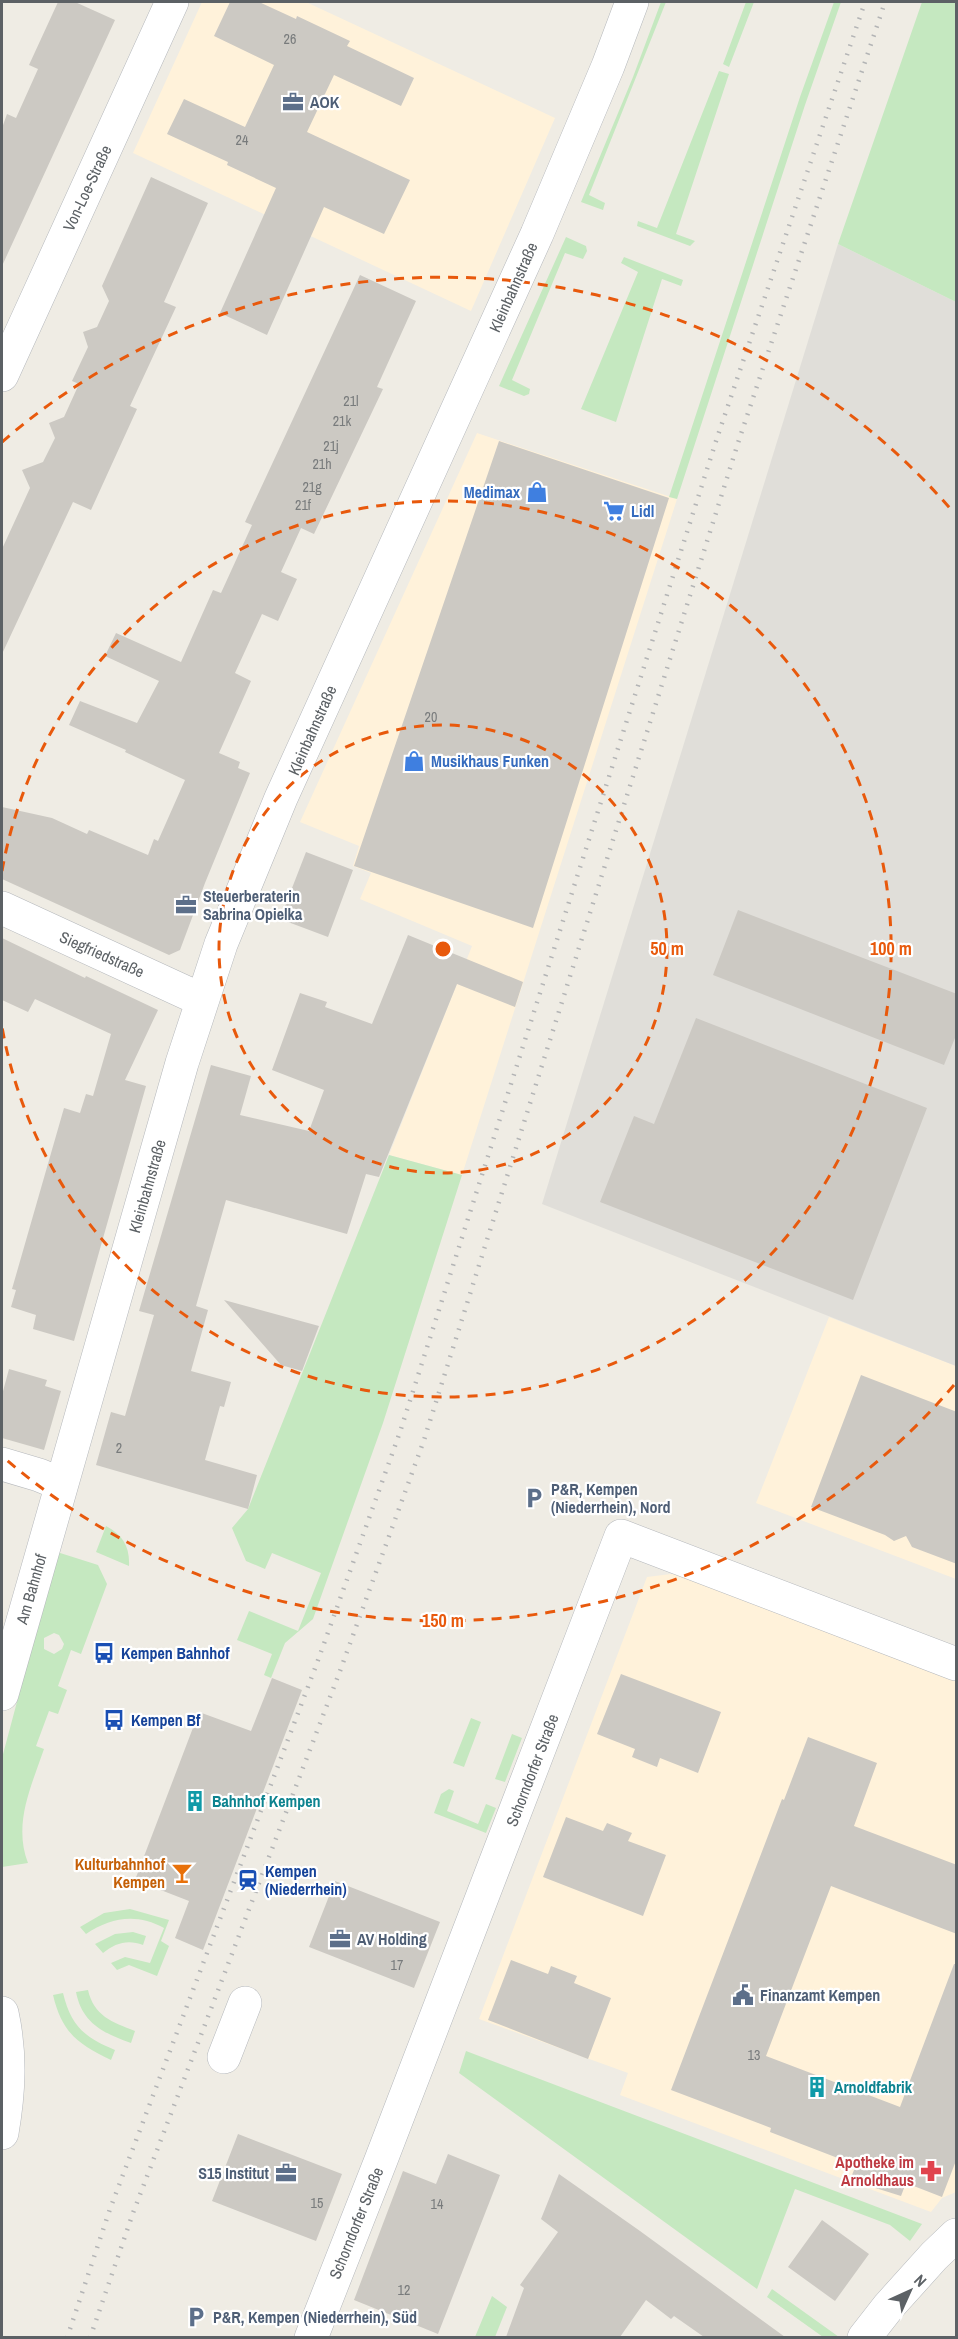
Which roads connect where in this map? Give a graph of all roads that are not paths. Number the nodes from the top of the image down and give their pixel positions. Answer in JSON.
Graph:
{"nodes":[{"id":1,"x":172,"y":2,"type":"edge"},
{"id":2,"x":632,"y":2,"type":"edge"},
{"id":3,"x":2,"y":375,"type":"edge"},
{"id":4,"x":2,"y":908,"type":"edge"},
{"id":5,"x":202,"y":1000,"type":"junction"},
{"id":6,"x":2,"y":1464,"type":"edge"},
{"id":7,"x":61,"y":1484,"type":"junction"},
{"id":8,"x":957,"y":1664,"type":"edge"},
{"id":9,"x":2,"y":1694,"type":"edge"},
{"id":10,"x":245,"y":2003,"type":"dead end"},
{"id":11,"x":2,"y":2013,"type":"edge"},
{"id":12,"x":224,"y":2057,"type":"dead end"},
{"id":13,"x":2,"y":2133,"type":"edge"},
{"id":14,"x":957,"y":2235,"type":"edge"},
{"id":15,"x":311,"y":2337,"type":"edge"},
{"id":16,"x":864,"y":2337,"type":"edge"}],
"edges":[{"from":1,"to":3,"type":"street","name":"Von-Loe-Straße"},
{"from":2,"to":5,"type":"street","name":"Kleinbahnstraße"},
{"from":4,"to":5,"type":"street","name":"Siegfriedstraße"},
{"from":5,"to":7,"type":"street","name":"Kleinbahnstraße"},
{"from":6,"to":7,"type":"street"},
{"from":7,"to":9,"type":"street","name":"Am Bahnhof"},
{"from":8,"to":15,"type":"street","name":"Schorndorfer Straße"},
{"from":10,"to":12,"type":"street"},
{"from":11,"to":13,"type":"street"},
{"from":14,"to":16,"type":"street"}]}
